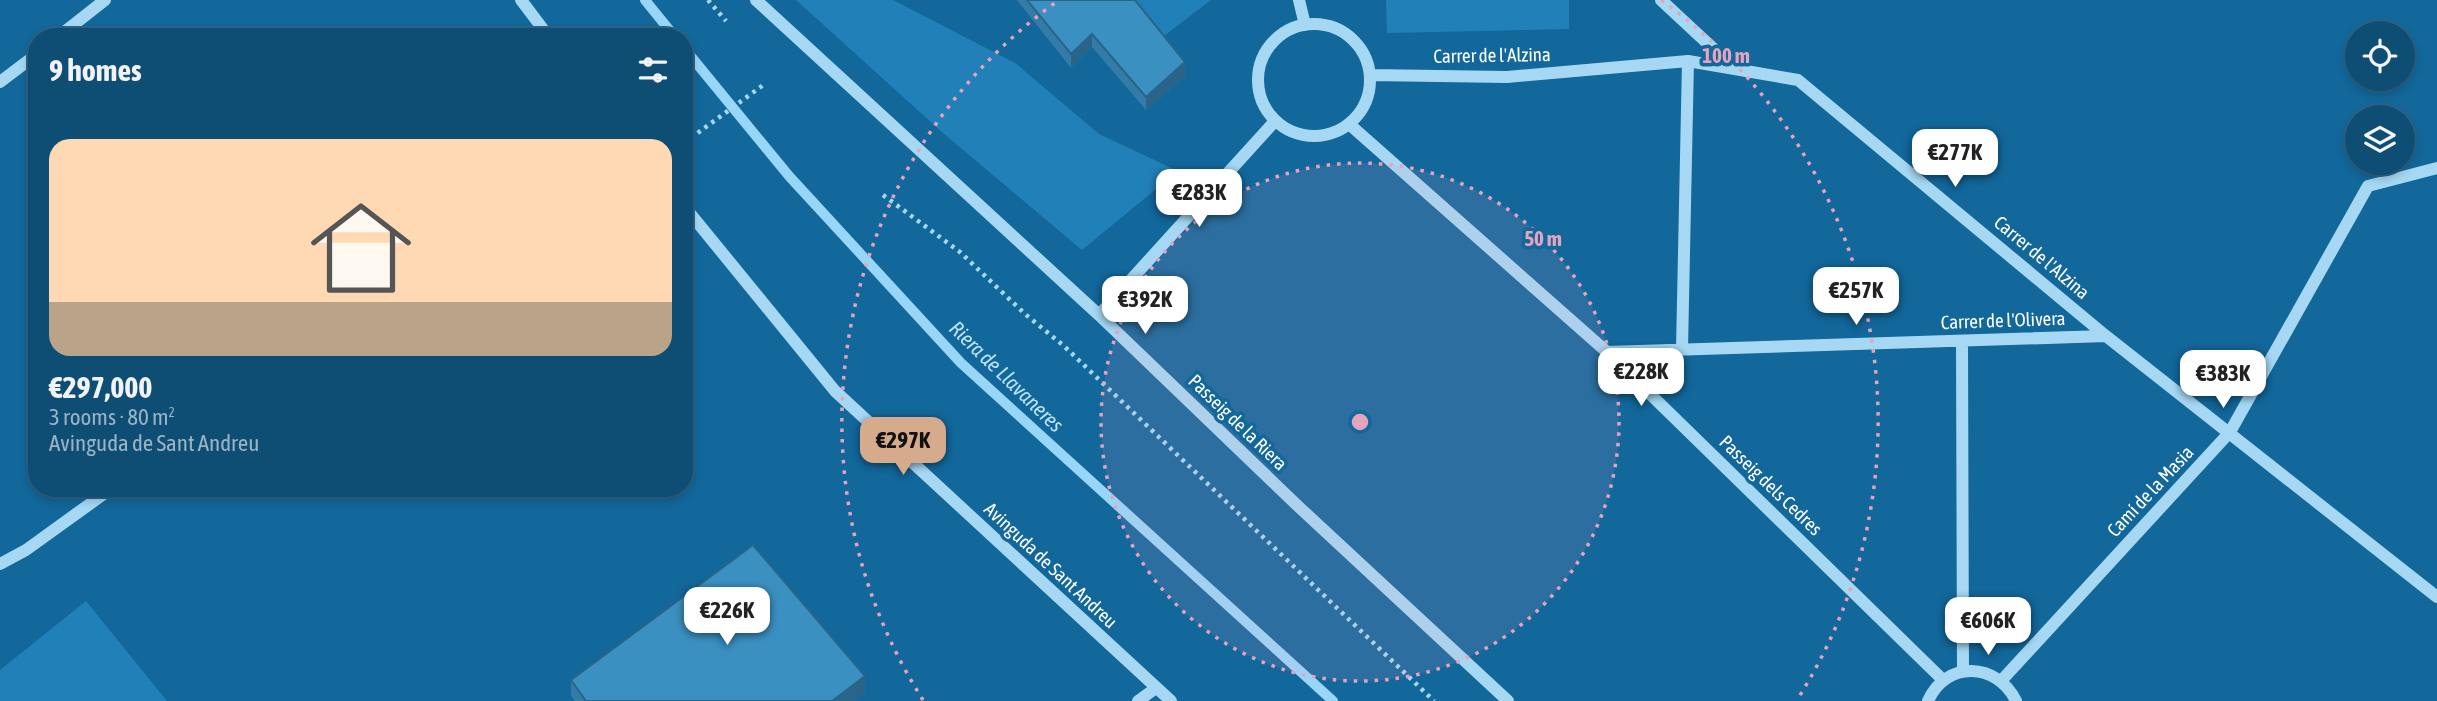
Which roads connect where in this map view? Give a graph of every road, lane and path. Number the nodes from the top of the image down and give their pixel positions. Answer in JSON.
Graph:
{"nodes":[{"id":1,"x":105,"y":0,"type":"edge"},
{"id":2,"x":521,"y":0,"type":"edge"},
{"id":3,"x":708,"y":0,"type":"edge"},
{"id":4,"x":756,"y":0,"type":"edge"},
{"id":5,"x":1299,"y":0,"type":"edge"},
{"id":6,"x":1661,"y":0,"type":"edge"},
{"id":7,"x":726,"y":21,"type":"dead end"},
{"id":8,"x":1305,"y":25,"type":"junction"},
{"id":9,"x":69,"y":28,"type":"edge"},
{"id":10,"x":543,"y":28,"type":"edge"},
{"id":11,"x":28,"y":61,"type":"edge"},
{"id":12,"x":1688,"y":61,"type":"junction"},
{"id":13,"x":1733,"y":67,"type":"junction"},
{"id":14,"x":1370,"y":75,"type":"junction"},
{"id":15,"x":0,"y":82,"type":"edge"},
{"id":16,"x":766,"y":83,"type":"dead end"},
{"id":17,"x":1275,"y":121,"type":"junction"},
{"id":18,"x":1349,"y":124,"type":"junction"},
{"id":19,"x":693,"y":136,"type":"edge"},
{"id":20,"x":2437,"y":168,"type":"edge"},
{"id":21,"x":883,"y":195,"type":"dead end"},
{"id":22,"x":693,"y":217,"type":"edge"},
{"id":23,"x":1099,"y":315,"type":"junction"},
{"id":24,"x":2106,"y":336,"type":"junction"},
{"id":25,"x":1962,"y":341,"type":"junction"},
{"id":26,"x":1682,"y":349,"type":"junction"},
{"id":27,"x":1607,"y":352,"type":"junction"},
{"id":28,"x":2230,"y":432,"type":"junction"},
{"id":29,"x":100,"y":497,"type":"edge"},
{"id":30,"x":0,"y":564,"type":"edge"},
{"id":31,"x":2437,"y":597,"type":"edge"},
{"id":32,"x":1963,"y":671,"type":"junction"},
{"id":33,"x":1943,"y":680,"type":"junction"},
{"id":34,"x":2001,"y":681,"type":"junction"},
{"id":35,"x":1156,"y":688,"type":"junction"},
{"id":36,"x":1138,"y":701,"type":"edge"},
{"id":37,"x":1171,"y":701,"type":"edge"},
{"id":38,"x":1434,"y":701,"type":"edge"},
{"id":39,"x":1508,"y":701,"type":"edge"},
{"id":40,"x":1928,"y":701,"type":"edge"},
{"id":41,"x":2016,"y":701,"type":"edge"}],
"edges":[{"from":1,"to":9,"type":"street"},
{"from":2,"to":10,"type":"street"},
{"from":3,"to":7,"type":"path"},
{"from":4,"to":23,"type":"street","name":"Passeig de la Riera"},
{"from":5,"to":8,"type":"street"},
{"from":6,"to":13,"type":"street"},
{"from":8,"to":14,"type":"street"},
{"from":8,"to":17,"type":"street"},
{"from":11,"to":15,"type":"street"},
{"from":12,"to":13,"type":"street","name":"Carrer de l'Alzina"},
{"from":12,"to":14,"type":"street","name":"Carrer de l'Alzina"},
{"from":12,"to":26,"type":"street"},
{"from":13,"to":24,"type":"street","name":"Carrer de l'Alzina"},
{"from":14,"to":18,"type":"street"},
{"from":16,"to":19,"type":"path"},
{"from":17,"to":18,"type":"street"},
{"from":17,"to":23,"type":"street"},
{"from":18,"to":27,"type":"street","name":"Passeig dels Cedres"},
{"from":20,"to":28,"type":"street","name":"Camí de la Masia"},
{"from":21,"to":38,"type":"path"},
{"from":22,"to":35,"type":"street","name":"Avinguda de Sant Andreu"},
{"from":23,"to":39,"type":"street","name":"Passeig de la Riera"},
{"from":24,"to":25,"type":"street","name":"Carrer de l'Olivera"},
{"from":24,"to":28,"type":"street","name":"Carrer de l'Alzina"},
{"from":25,"to":26,"type":"street","name":"Carrer de l'Olivera"},
{"from":25,"to":32,"type":"street"},
{"from":26,"to":27,"type":"street","name":"Carrer de l'Olivera"},
{"from":27,"to":33,"type":"street","name":"Passeig dels Cedres"},
{"from":28,"to":31,"type":"street","name":"Carrer de l'Alzina"},
{"from":28,"to":34,"type":"street","name":"Camí de la Masia"},
{"from":29,"to":30,"type":"street"},
{"from":32,"to":33,"type":"street"},
{"from":32,"to":34,"type":"street"},
{"from":33,"to":40,"type":"street"},
{"from":34,"to":41,"type":"street"},
{"from":35,"to":36,"type":"street"},
{"from":35,"to":37,"type":"street","name":"Avinguda de Sant Andreu"}]}
